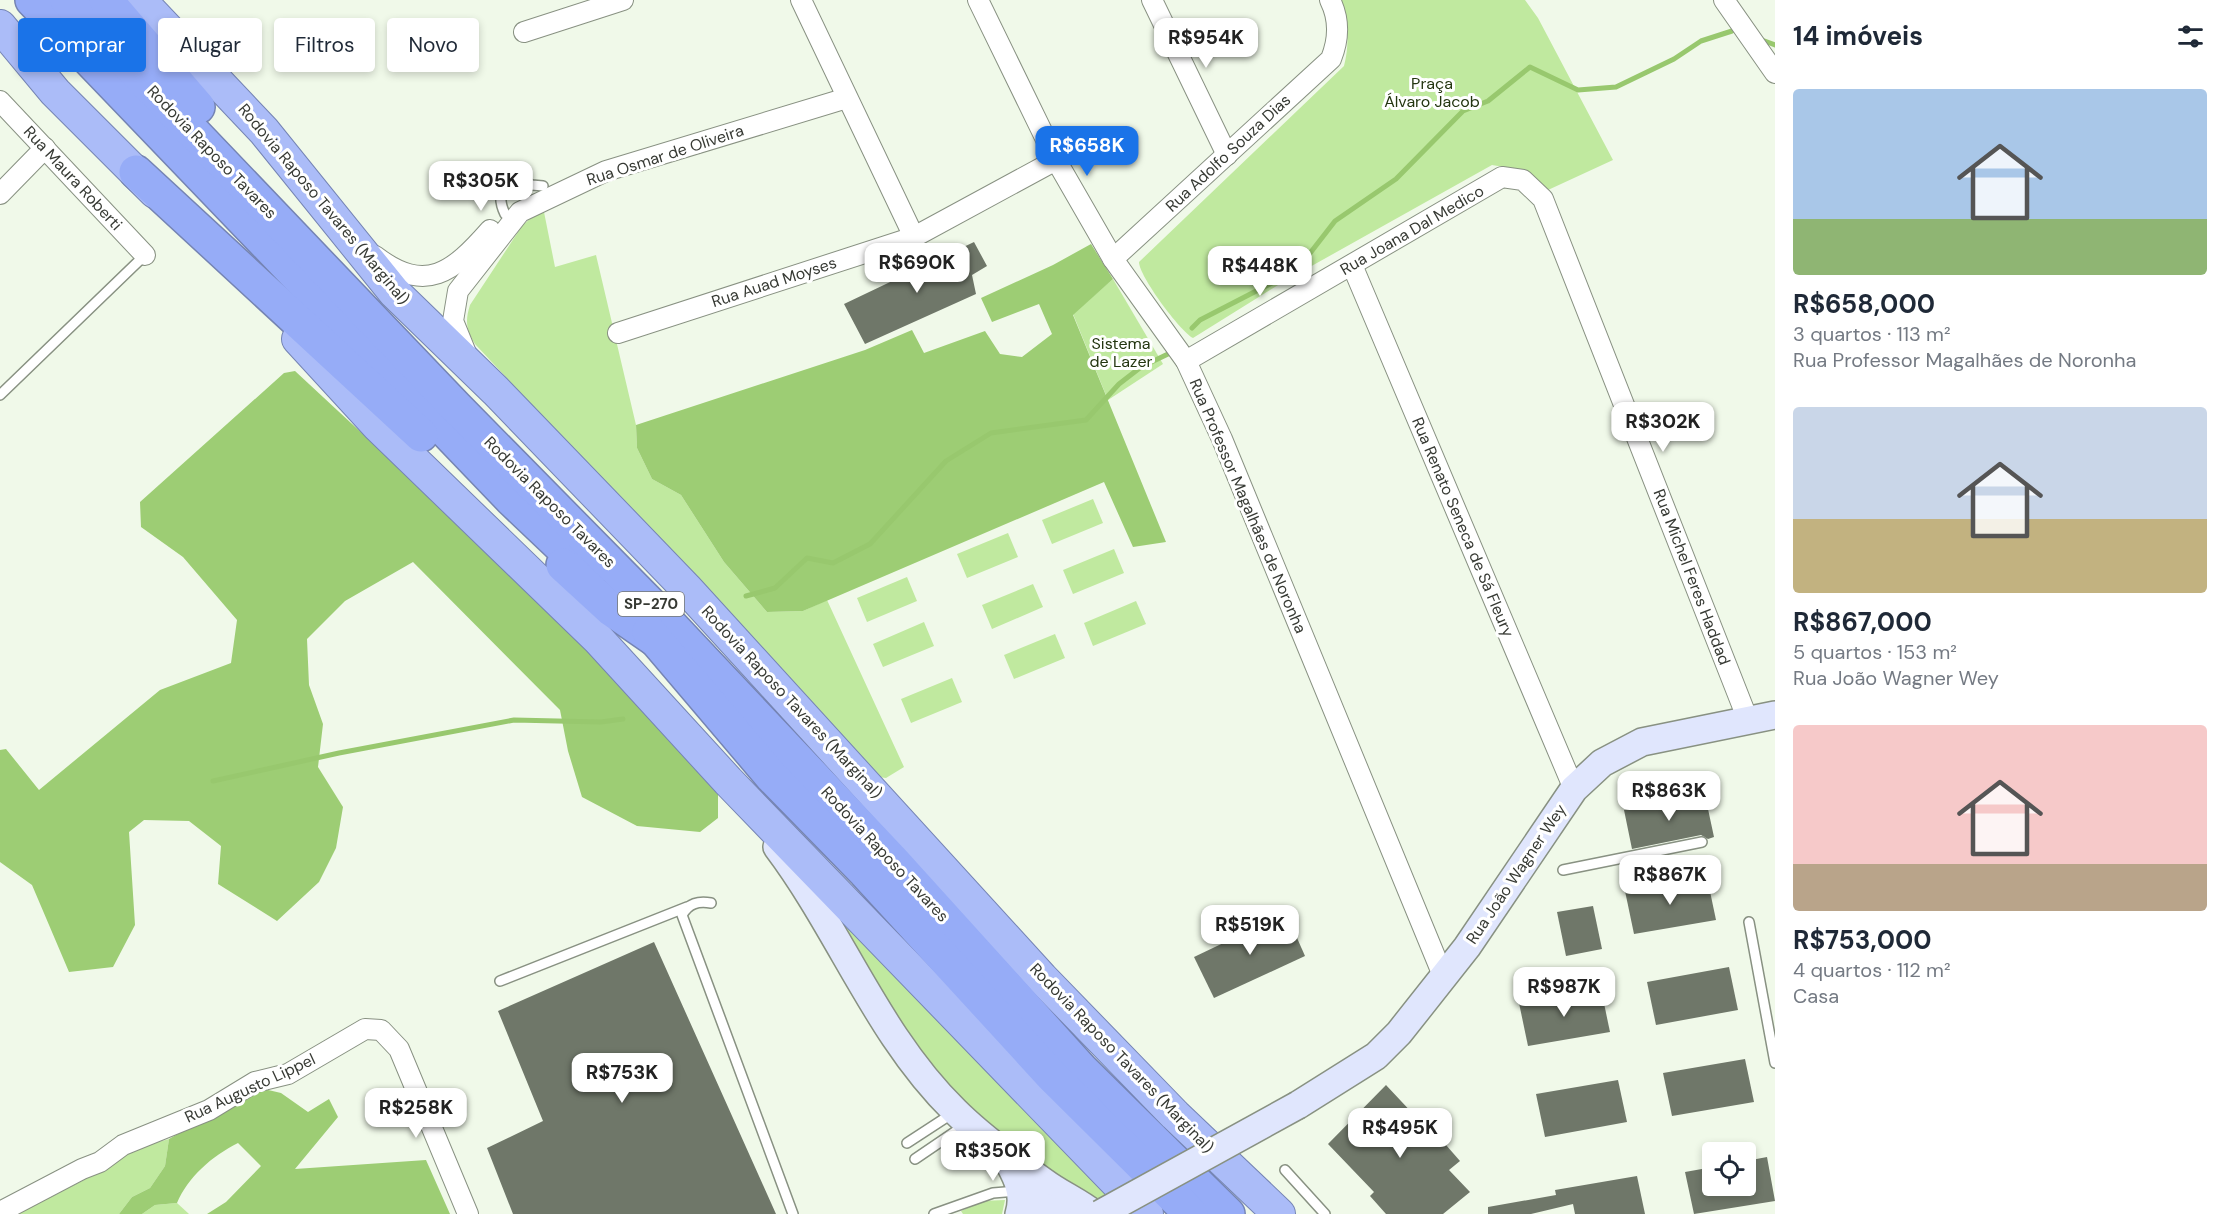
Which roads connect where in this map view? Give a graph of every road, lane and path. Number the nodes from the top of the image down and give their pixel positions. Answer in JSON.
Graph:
{"nodes":[{"id":1,"x":32,"y":0,"type":"edge"},
{"id":2,"x":67,"y":0,"type":"edge"},
{"id":3,"x":106,"y":0,"type":"edge"},
{"id":4,"x":140,"y":0,"type":"edge"},
{"id":5,"x":623,"y":0,"type":"edge"},
{"id":6,"x":801,"y":0,"type":"edge"},
{"id":7,"x":978,"y":0,"type":"edge"},
{"id":8,"x":1152,"y":0,"type":"edge"},
{"id":9,"x":1330,"y":0,"type":"edge"},
{"id":10,"x":1724,"y":0,"type":"edge"},
{"id":11,"x":0,"y":26,"type":"edge"},
{"id":12,"x":524,"y":32,"type":"dead end"},
{"id":13,"x":1775,"y":73,"type":"edge"},
{"id":14,"x":847,"y":98,"type":"junction"},
{"id":15,"x":0,"y":101,"type":"edge"},
{"id":16,"x":45,"y":148,"type":"junction"},
{"id":17,"x":1227,"y":155,"type":"junction"},
{"id":18,"x":1056,"y":160,"type":"junction"},
{"id":19,"x":606,"y":171,"type":"junction"},
{"id":20,"x":136,"y":172,"type":"junction"},
{"id":21,"x":0,"y":194,"type":"edge"},
{"id":22,"x":1543,"y":199,"type":"joint"},
{"id":23,"x":914,"y":237,"type":"junction"},
{"id":24,"x":356,"y":242,"type":"junction"},
{"id":25,"x":144,"y":255,"type":"joint"},
{"id":26,"x":1113,"y":259,"type":"junction"},
{"id":27,"x":1352,"y":266,"type":"junction"},
{"id":28,"x":370,"y":317,"type":"junction"},
{"id":29,"x":618,"y":333,"type":"dead end"},
{"id":30,"x":1186,"y":361,"type":"junction"},
{"id":31,"x":496,"y":390,"type":"junction"},
{"id":32,"x":0,"y":395,"type":"edge"},
{"id":33,"x":654,"y":639,"type":"junction"},
{"id":34,"x":1775,"y":715,"type":"edge"},
{"id":35,"x":1748,"y":720,"type":"junction"},
{"id":36,"x":728,"y":781,"type":"junction"},
{"id":37,"x":1574,"y":789,"type":"junction"},
{"id":38,"x":1702,"y":842,"type":"dead end"},
{"id":39,"x":1563,"y":870,"type":"dead end"},
{"id":40,"x":711,"y":903,"type":"dead end"},
{"id":41,"x":687,"y":908,"type":"junction"},
{"id":42,"x":1749,"y":922,"type":"dead end"},
{"id":43,"x":1427,"y":937,"type":"junction"},
{"id":44,"x":1467,"y":947,"type":"junction"},
{"id":45,"x":1444,"y":978,"type":"junction"},
{"id":46,"x":500,"y":981,"type":"dead end"},
{"id":47,"x":1775,"y":1063,"type":"edge"},
{"id":48,"x":962,"y":1117,"type":"junction"},
{"id":49,"x":907,"y":1143,"type":"dead end"},
{"id":50,"x":1000,"y":1148,"type":"junction"},
{"id":51,"x":915,"y":1159,"type":"dead end"},
{"id":52,"x":1285,"y":1170,"type":"dead end"},
{"id":53,"x":1021,"y":1203,"type":"edge"},
{"id":54,"x":0,"y":1212,"type":"edge"},
{"id":55,"x":468,"y":1214,"type":"edge"},
{"id":56,"x":794,"y":1214,"type":"edge"},
{"id":57,"x":934,"y":1214,"type":"edge"},
{"id":58,"x":1058,"y":1214,"type":"edge"},
{"id":59,"x":1094,"y":1214,"type":"edge"},
{"id":60,"x":1100,"y":1214,"type":"edge"},
{"id":61,"x":1147,"y":1214,"type":"edge"},
{"id":62,"x":1191,"y":1214,"type":"edge"},
{"id":63,"x":1228,"y":1214,"type":"edge"},
{"id":64,"x":1279,"y":1214,"type":"edge"},
{"id":65,"x":1324,"y":1214,"type":"edge"}],
"edges":[{"from":1,"to":33,"type":"highway","name":"Rodovia Raposo Tavares","number":"SP-270"},
{"from":2,"to":28,"type":"highway","name":"Rodovia Raposo Tavares","number":"SP-270"},
{"from":3,"to":28,"type":"highway"},
{"from":4,"to":24,"type":"highway","name":"Rodovia Raposo Tavares (Marginal)","number":"SP-270"},
{"from":5,"to":12,"type":"street"},
{"from":6,"to":14,"type":"street"},
{"from":7,"to":18,"type":"street","name":"Rua Professor Magalhães de Noronha"},
{"from":8,"to":17,"type":"street"},
{"from":9,"to":17,"type":"street","name":"Rua Adolfo Souza Dias"},
{"from":10,"to":13,"type":"street"},
{"from":11,"to":20,"type":"highway"},
{"from":14,"to":19,"type":"street","name":"Rua Osmar de Oliveira"},
{"from":14,"to":23,"type":"street"},
{"from":15,"to":16,"type":"street","name":"Rua Maura Roberti"},
{"from":16,"to":21,"type":"street"},
{"from":16,"to":25,"type":"street","name":"Rua Maura Roberti"},
{"from":17,"to":26,"type":"street","name":"Rua Adolfo Souza Dias"},
{"from":18,"to":23,"type":"street","name":"Rua Auad Moyses"},
{"from":18,"to":26,"type":"street","name":"Rua Professor Magalhães de Noronha"},
{"from":19,"to":24,"type":"street"},
{"from":19,"to":31,"type":"street","name":"Rua Osmar de Oliveira"},
{"from":20,"to":33,"type":"highway"},
{"from":20,"to":36,"type":"highway"},
{"from":22,"to":27,"type":"street","name":"Rua Joana Dal Medico"},
{"from":22,"to":35,"type":"street","name":"Rua Michel Feres Haddad"},
{"from":23,"to":29,"type":"street","name":"Rua Auad Moyses"},
{"from":24,"to":31,"type":"highway","name":"Rodovia Raposo Tavares (Marginal)","number":"SP-270"},
{"from":25,"to":32,"type":"lane"},
{"from":26,"to":30,"type":"street","name":"Rua Professor Magalhães de Noronha"},
{"from":27,"to":30,"type":"street","name":"Rua Joana Dal Medico"},
{"from":27,"to":37,"type":"street","name":"Rua Renato Seneca de Sá Fleury"},
{"from":28,"to":63,"type":"highway","name":"Rodovia Raposo Tavares","number":"SP-270"},
{"from":30,"to":43,"type":"street","name":"Rua Professor Magalhães de Noronha"},
{"from":31,"to":64,"type":"highway","name":"Rodovia Raposo Tavares (Marginal)","number":"SP-270"},
{"from":33,"to":62,"type":"highway","name":"Rodovia Raposo Tavares","number":"SP-270"},
{"from":34,"to":35,"type":"main road","name":"Rua João Wagner Wey"},
{"from":35,"to":37,"type":"main road","name":"Rua João Wagner Wey"},
{"from":36,"to":48,"type":"main road"},
{"from":36,"to":61,"type":"highway"},
{"from":37,"to":44,"type":"main road","name":"Rua João Wagner Wey"},
{"from":38,"to":39,"type":"lane"},
{"from":40,"to":41,"type":"lane"},
{"from":41,"to":46,"type":"lane"},
{"from":41,"to":56,"type":"lane"},
{"from":42,"to":47,"type":"lane"},
{"from":43,"to":44,"type":"street"},
{"from":43,"to":45,"type":"street","name":"Rua Professor Magalhães de Noronha"},
{"from":44,"to":45,"type":"main road","name":"Rua João Wagner Wey"},
{"from":45,"to":60,"type":"main road","name":"Rua João Wagner Wey","bridge":true},
{"from":48,"to":49,"type":"lane"},
{"from":48,"to":50,"type":"main road"},
{"from":48,"to":51,"type":"lane"},
{"from":50,"to":53,"type":"main road"},
{"from":50,"to":59,"type":"main road"},
{"from":52,"to":65,"type":"lane"},
{"from":53,"to":57,"type":"lane"},
{"from":53,"to":58,"type":"main road"},
{"from":54,"to":55,"type":"street","name":"Rua Augusto Lippel"}]}
